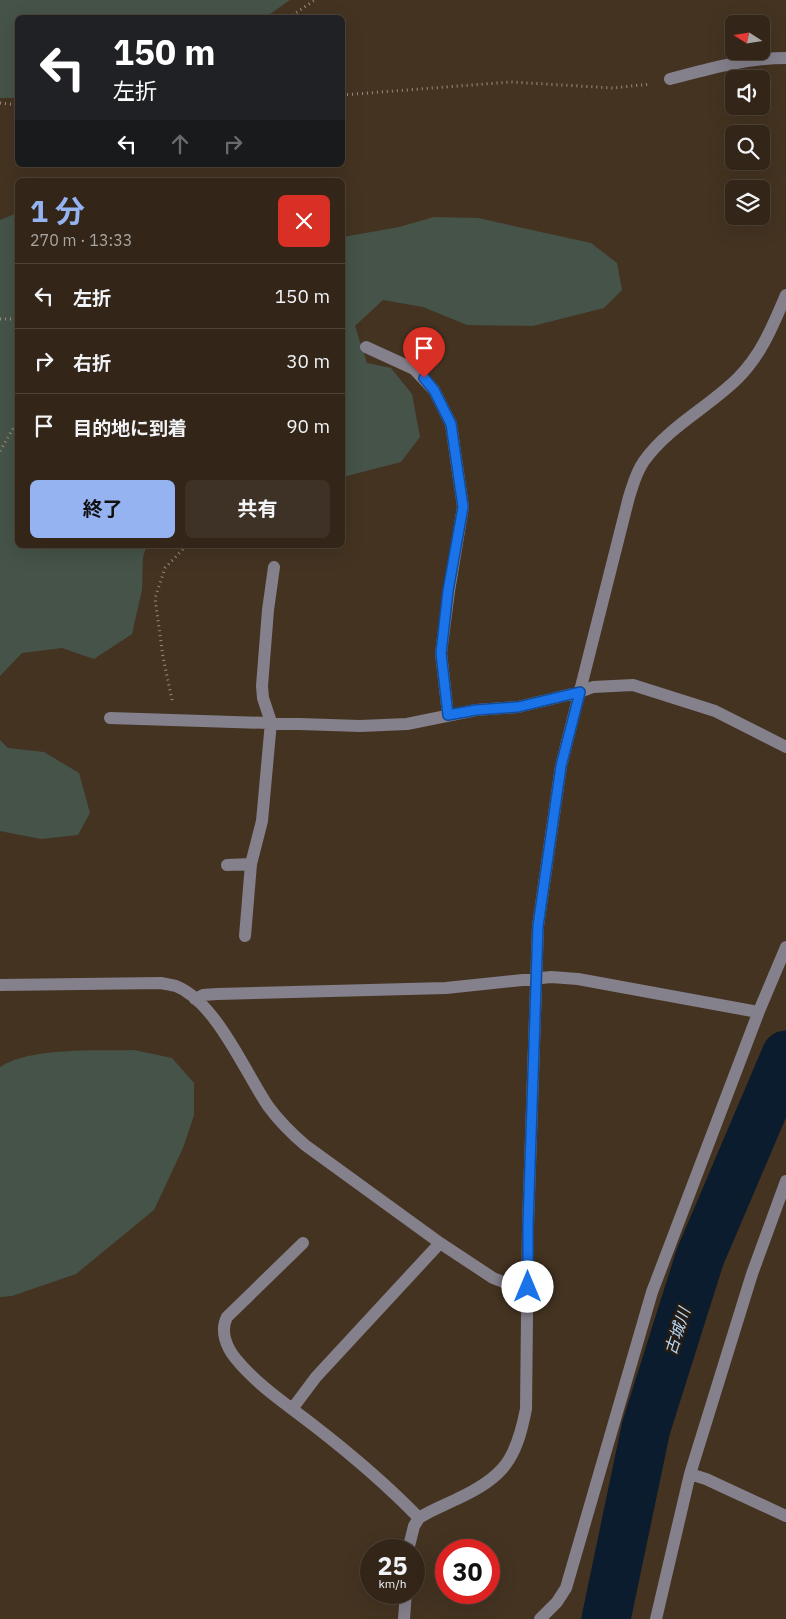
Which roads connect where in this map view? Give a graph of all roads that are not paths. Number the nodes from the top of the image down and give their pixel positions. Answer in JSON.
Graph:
{"nodes":[{"id":1,"x":786,"y":58,"type":"edge"},
{"id":2,"x":670,"y":79,"type":"road end"},
{"id":3,"x":786,"y":295,"type":"edge"},
{"id":4,"x":366,"y":347,"type":"dead end"},
{"id":5,"x":274,"y":567,"type":"dead end"},
{"id":6,"x":580,"y":692,"type":"junction"},
{"id":7,"x":448,"y":715,"type":"junction"},
{"id":8,"x":110,"y":718,"type":"dead end"},
{"id":9,"x":271,"y":722,"type":"junction"},
{"id":10,"x":786,"y":747,"type":"edge"},
{"id":11,"x":251,"y":864,"type":"junction"},
{"id":12,"x":227,"y":865,"type":"dead end"},
{"id":13,"x":245,"y":936,"type":"dead end"},
{"id":14,"x":786,"y":947,"type":"edge"},
{"id":15,"x":536,"y":978,"type":"junction"},
{"id":16,"x":0,"y":984,"type":"edge"},
{"id":17,"x":195,"y":999,"type":"junction"},
{"id":18,"x":758,"y":1012,"type":"junction"},
{"id":19,"x":786,"y":1181,"type":"edge"},
{"id":20,"x":302,"y":1243,"type":"dead end"},
{"id":21,"x":440,"y":1243,"type":"junction"},
{"id":22,"x":528,"y":1287,"type":"junction"},
{"id":23,"x":292,"y":1409,"type":"junction"},
{"id":24,"x":690,"y":1474,"type":"junction"},
{"id":25,"x":786,"y":1516,"type":"edge"},
{"id":26,"x":420,"y":1518,"type":"junction"},
{"id":27,"x":411,"y":1539,"type":"edge"},
{"id":28,"x":405,"y":1604,"type":"edge"},
{"id":29,"x":404,"y":1619,"type":"edge"},
{"id":30,"x":540,"y":1619,"type":"edge"},
{"id":31,"x":656,"y":1619,"type":"edge"}],
"edges":[{"from":1,"to":2,"type":"street"},
{"from":3,"to":6,"type":"street"},
{"from":4,"to":7,"type":"street"},
{"from":5,"to":9,"type":"street"},
{"from":6,"to":7,"type":"street"},
{"from":6,"to":10,"type":"street"},
{"from":6,"to":15,"type":"street"},
{"from":7,"to":9,"type":"street"},
{"from":8,"to":9,"type":"street"},
{"from":9,"to":11,"type":"street"},
{"from":11,"to":12,"type":"street"},
{"from":11,"to":13,"type":"street"},
{"from":14,"to":18,"type":"street"},
{"from":15,"to":17,"type":"street"},
{"from":15,"to":18,"type":"street"},
{"from":15,"to":22,"type":"street"},
{"from":16,"to":17,"type":"street"},
{"from":17,"to":21,"type":"street"},
{"from":18,"to":30,"type":"street"},
{"from":19,"to":24,"type":"street"},
{"from":20,"to":23,"type":"street"},
{"from":21,"to":22,"type":"street"},
{"from":21,"to":23,"type":"street"},
{"from":22,"to":26,"type":"street"},
{"from":23,"to":26,"type":"street"},
{"from":24,"to":25,"type":"street"},
{"from":24,"to":31,"type":"street"},
{"from":26,"to":27,"type":"street"},
{"from":28,"to":29,"type":"street"}]}
